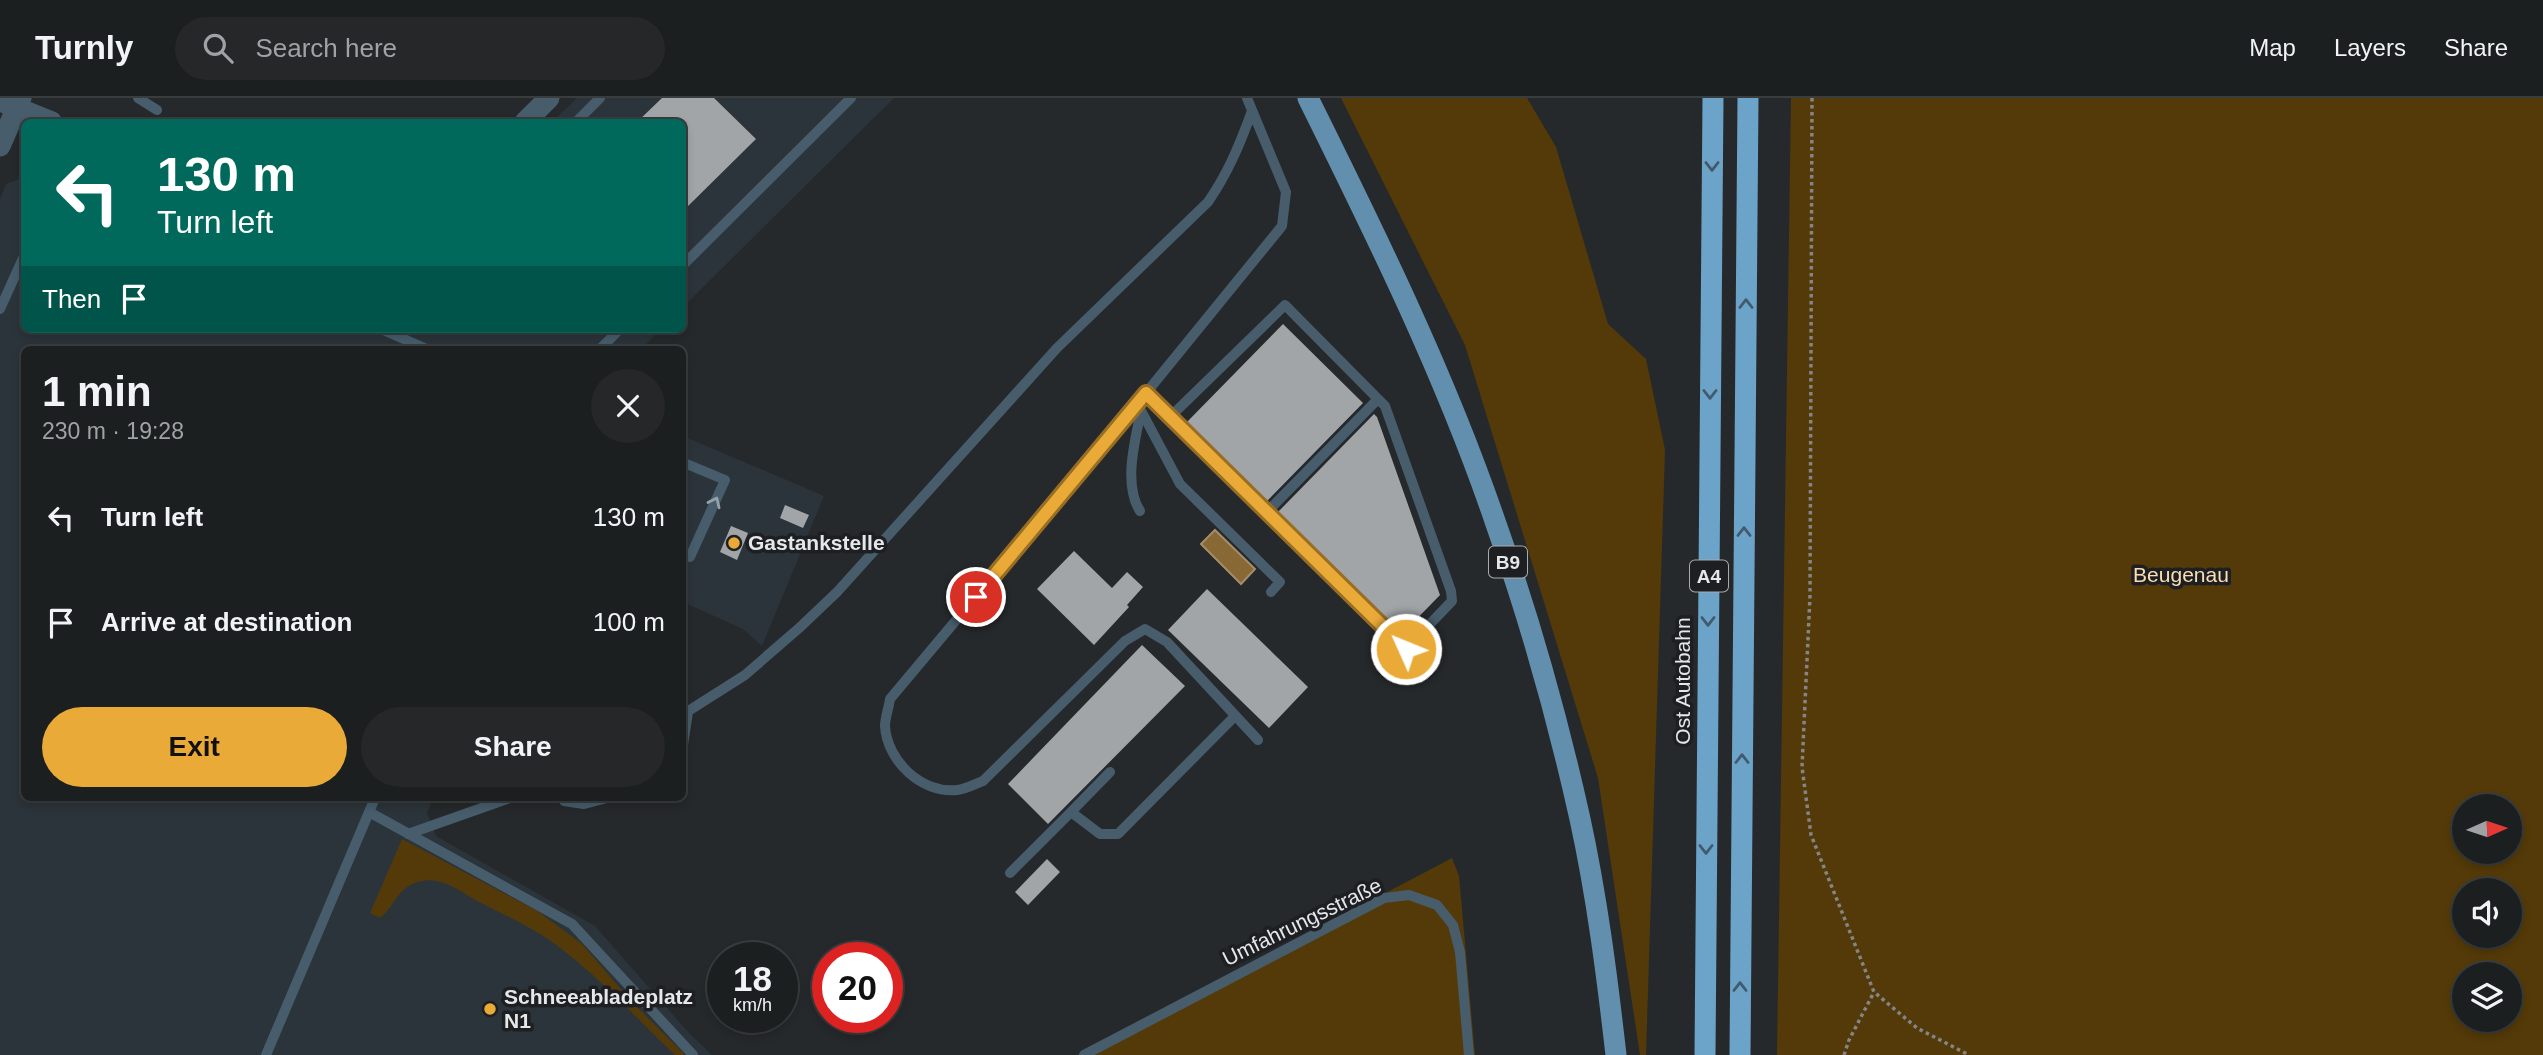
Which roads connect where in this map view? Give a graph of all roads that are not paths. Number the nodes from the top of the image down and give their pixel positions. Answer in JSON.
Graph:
{"nodes":[{"id":1,"x":138,"y":98,"type":"edge"},
{"id":2,"x":153,"y":98,"type":"edge"},
{"id":3,"x":549,"y":98,"type":"edge"},
{"id":4,"x":600,"y":98,"type":"edge"},
{"id":5,"x":851,"y":98,"type":"edge"},
{"id":6,"x":1247,"y":98,"type":"edge"},
{"id":7,"x":1308,"y":98,"type":"edge"},
{"id":8,"x":1713,"y":98,"type":"edge"},
{"id":9,"x":1748,"y":98,"type":"edge"},
{"id":10,"x":12,"y":102,"type":"edge"},
{"id":11,"x":1252,"y":111,"type":"junction"},
{"id":12,"x":46,"y":119,"type":"edge"},
{"id":13,"x":527,"y":119,"type":"edge"},
{"id":14,"x":579,"y":119,"type":"edge"},
{"id":15,"x":0,"y":146,"type":"edge"},
{"id":16,"x":686,"y":262,"type":"edge"},
{"id":17,"x":21,"y":263,"type":"edge"},
{"id":18,"x":0,"y":309,"type":"edge"},
{"id":19,"x":390,"y":333,"type":"edge"},
{"id":20,"x":616,"y":333,"type":"edge"},
{"id":21,"x":420,"y":346,"type":"edge"},
{"id":22,"x":603,"y":346,"type":"edge"},
{"id":23,"x":1146,"y":393,"type":"junction"},
{"id":24,"x":1378,"y":399,"type":"junction"},
{"id":25,"x":1139,"y":407,"type":"junction"},
{"id":26,"x":1171,"y":417,"type":"junction"},
{"id":27,"x":686,"y":464,"type":"edge"},
{"id":28,"x":1140,"y":511,"type":"dead end"},
{"id":29,"x":1266,"y":512,"type":"junction"},
{"id":30,"x":686,"y":556,"type":"edge"},
{"id":31,"x":1271,"y":592,"type":"dead end"},
{"id":32,"x":686,"y":713,"type":"edge"},
{"id":33,"x":1235,"y":716,"type":"junction"},
{"id":34,"x":1258,"y":740,"type":"dead end"},
{"id":35,"x":1110,"y":772,"type":"dead end"},
{"id":36,"x":374,"y":801,"type":"edge"},
{"id":37,"x":502,"y":801,"type":"edge"},
{"id":38,"x":565,"y":801,"type":"edge"},
{"id":39,"x":596,"y":801,"type":"edge"},
{"id":40,"x":1071,"y":812,"type":"junction"},
{"id":41,"x":369,"y":813,"type":"junction"},
{"id":42,"x":408,"y":834,"type":"junction"},
{"id":43,"x":1010,"y":873,"type":"dead end"},
{"id":44,"x":267,"y":1055,"type":"edge"},
{"id":45,"x":693,"y":1055,"type":"edge"},
{"id":46,"x":1084,"y":1055,"type":"edge"},
{"id":47,"x":1469,"y":1055,"type":"edge"},
{"id":48,"x":1616,"y":1055,"type":"edge"},
{"id":49,"x":1705,"y":1055,"type":"edge"},
{"id":50,"x":1740,"y":1055,"type":"edge"}],
"edges":[{"from":1,"to":2,"type":"lane"},
{"from":3,"to":13,"type":"street"},
{"from":4,"to":14,"type":"lane"},
{"from":5,"to":16,"type":"lane"},
{"from":6,"to":11,"type":"lane"},
{"from":7,"to":48,"type":"main road","number":"B9"},
{"from":8,"to":49,"type":"highway","name":"Ost Autobahn","number":"A4","one_way":true},
{"from":50,"to":9,"type":"highway","number":"A4","one_way":true},
{"from":10,"to":12,"type":"street"},
{"from":10,"to":15,"type":"street"},
{"from":11,"to":23,"type":"lane"},
{"from":11,"to":32,"type":"lane"},
{"from":17,"to":18,"type":"lane"},
{"from":19,"to":21,"type":"lane"},
{"from":20,"to":22,"type":"lane"},
{"from":23,"to":25,"type":"lane"},
{"from":23,"to":26,"type":"lane"},
{"from":24,"to":26,"type":"lane"},
{"from":24,"to":29,"type":"lane"},
{"from":24,"to":29,"type":"lane"},
{"from":25,"to":28,"type":"lane"},
{"from":25,"to":31,"type":"lane"},
{"from":25,"to":33,"type":"lane"},
{"from":26,"to":29,"type":"lane"},
{"from":30,"to":27,"type":"lane","one_way":true},
{"from":33,"to":34,"type":"lane"},
{"from":33,"to":40,"type":"lane"},
{"from":35,"to":40,"type":"lane"},
{"from":36,"to":41,"type":"lane"},
{"from":37,"to":42,"type":"lane"},
{"from":38,"to":39,"type":"lane"},
{"from":40,"to":43,"type":"lane"},
{"from":41,"to":42,"type":"lane"},
{"from":41,"to":44,"type":"lane"},
{"from":42,"to":45,"type":"lane"},
{"from":46,"to":47,"type":"lane","name":"Umfahrungsstraße"}]}
